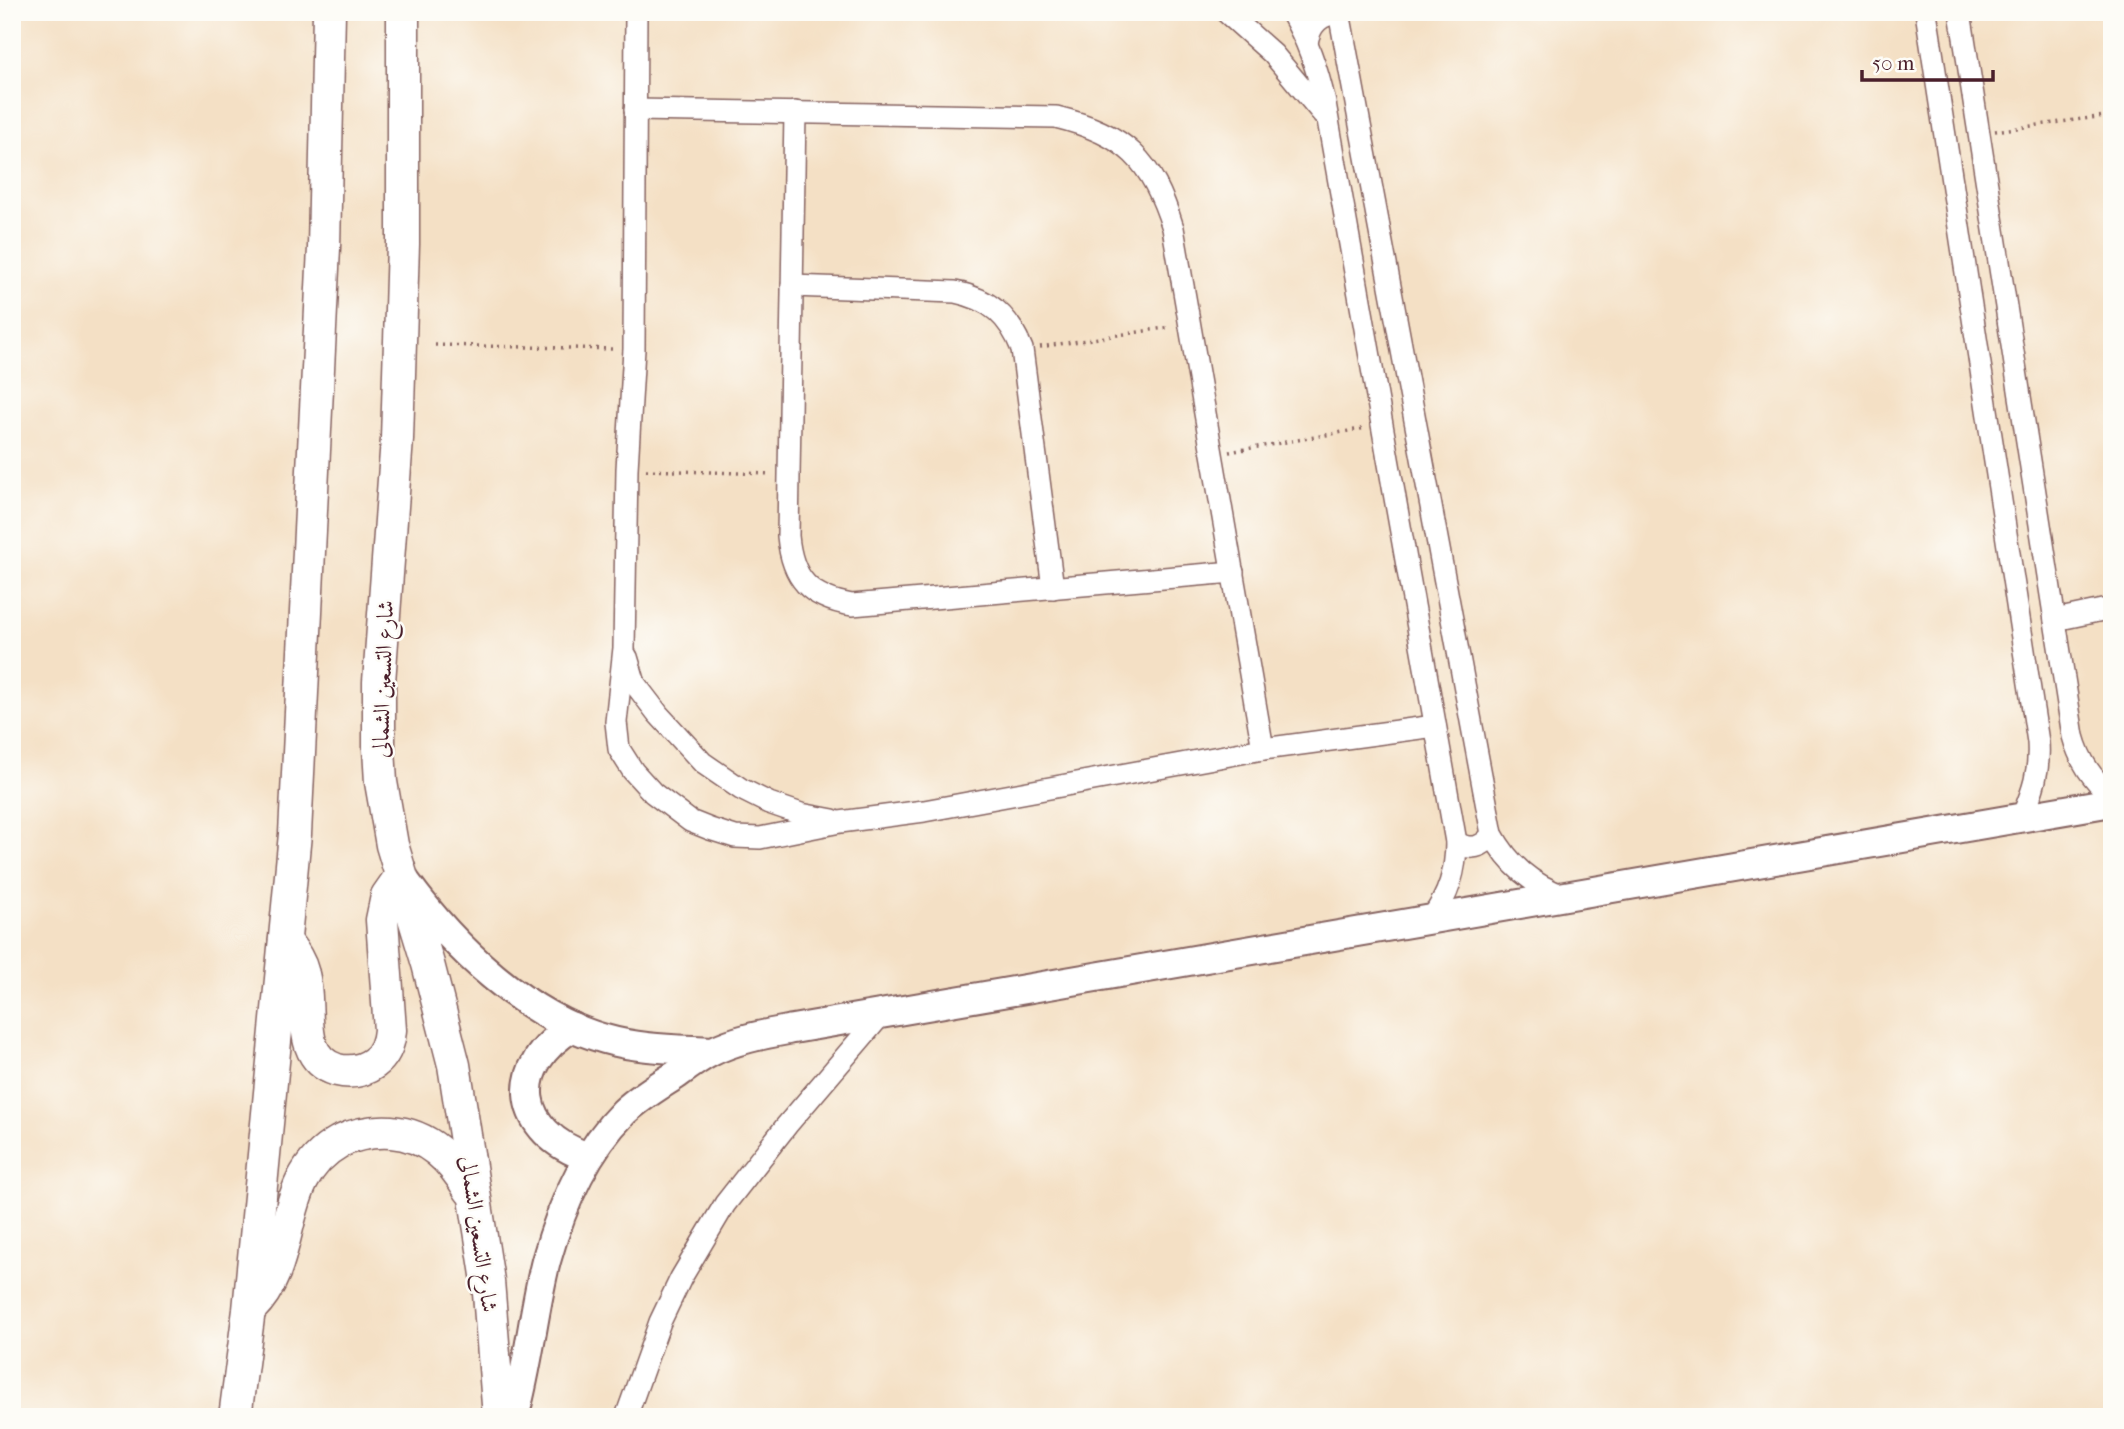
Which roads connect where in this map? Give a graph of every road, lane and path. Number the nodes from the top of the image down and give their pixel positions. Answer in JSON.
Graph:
{"nodes":[{"id":1,"x":329,"y":12,"type":"edge"},
{"id":2,"x":403,"y":12,"type":"edge"},
{"id":3,"x":636,"y":12,"type":"edge"},
{"id":4,"x":1226,"y":12,"type":"edge"},
{"id":5,"x":1292,"y":12,"type":"edge"},
{"id":6,"x":1926,"y":12,"type":"edge"},
{"id":7,"x":1960,"y":12,"type":"edge"},
{"id":8,"x":1339,"y":13,"type":"edge"},
{"id":9,"x":1307,"y":43,"type":"junction"},
{"id":10,"x":635,"y":110,"type":"junction"},
{"id":11,"x":795,"y":112,"type":"junction"},
{"id":12,"x":2112,"y":115,"type":"edge"},
{"id":13,"x":1329,"y":121,"type":"junction"},
{"id":14,"x":1979,"y":133,"type":"junction"},
{"id":15,"x":792,"y":286,"type":"junction"},
{"id":16,"x":1190,"y":324,"type":"junction"},
{"id":17,"x":435,"y":345,"type":"dead end"},
{"id":18,"x":634,"y":349,"type":"junction"},
{"id":19,"x":1022,"y":349,"type":"junction"},
{"id":20,"x":1382,"y":426,"type":"junction"},
{"id":21,"x":1420,"y":444,"type":"junction"},
{"id":22,"x":1387,"y":449,"type":"junction"},
{"id":23,"x":1213,"y":455,"type":"junction"},
{"id":24,"x":627,"y":469,"type":"junction"},
{"id":25,"x":788,"y":474,"type":"junction"},
{"id":26,"x":1233,"y":572,"type":"junction"},
{"id":27,"x":1053,"y":587,"type":"junction"},
{"id":28,"x":2112,"y":608,"type":"edge"},
{"id":29,"x":2055,"y":620,"type":"junction"},
{"id":30,"x":624,"y":648,"type":"junction"},
{"id":31,"x":1435,"y":726,"type":"junction"},
{"id":32,"x":1263,"y":749,"type":"junction"},
{"id":33,"x":2112,"y":796,"type":"edge"},
{"id":34,"x":2112,"y":802,"type":"edge"},
{"id":35,"x":2022,"y":817,"type":"junction"},
{"id":36,"x":840,"y":822,"type":"junction"},
{"id":37,"x":1492,"y":834,"type":"junction"},
{"id":38,"x":1456,"y":842,"type":"junction"},
{"id":39,"x":401,"y":876,"type":"junction"},
{"id":40,"x":1564,"y":896,"type":"junction"},
{"id":41,"x":1431,"y":919,"type":"junction"},
{"id":42,"x":285,"y":941,"type":"junction"},
{"id":43,"x":880,"y":1016,"type":"junction"},
{"id":44,"x":573,"y":1027,"type":"junction"},
{"id":45,"x":711,"y":1051,"type":"junction"},
{"id":46,"x":588,"y":1157,"type":"junction"},
{"id":47,"x":475,"y":1198,"type":"junction"},
{"id":48,"x":249,"y":1310,"type":"junction"},
{"id":49,"x":235,"y":1417,"type":"edge"},
{"id":50,"x":499,"y":1417,"type":"edge"},
{"id":51,"x":514,"y":1417,"type":"edge"},
{"id":52,"x":626,"y":1417,"type":"edge"}],
"edges":[{"from":1,"to":42,"type":"main road"},
{"from":2,"to":39,"type":"main road","name":"شارع التسعين الشمالى"},
{"from":3,"to":10,"type":"street"},
{"from":4,"to":13,"type":"street"},
{"from":5,"to":9,"type":"street"},
{"from":6,"to":35,"type":"street"},
{"from":7,"to":14,"type":"street"},
{"from":8,"to":9,"type":"street"},
{"from":8,"to":21,"type":"street"},
{"from":9,"to":13,"type":"street"},
{"from":10,"to":11,"type":"street"},
{"from":10,"to":18,"type":"street"},
{"from":11,"to":15,"type":"street"},
{"from":11,"to":16,"type":"street"},
{"from":12,"to":14,"type":"path"},
{"from":13,"to":20,"type":"street"},
{"from":14,"to":29,"type":"street"},
{"from":15,"to":19,"type":"street"},
{"from":15,"to":25,"type":"street"},
{"from":16,"to":19,"type":"path"},
{"from":16,"to":23,"type":"street"},
{"from":17,"to":18,"type":"path"},
{"from":18,"to":24,"type":"street"},
{"from":19,"to":27,"type":"street"},
{"from":20,"to":22,"type":"street"},
{"from":20,"to":23,"type":"path"},
{"from":21,"to":22,"type":"street"},
{"from":21,"to":37,"type":"street"},
{"from":22,"to":31,"type":"street"},
{"from":23,"to":26,"type":"street"},
{"from":24,"to":25,"type":"path"},
{"from":24,"to":30,"type":"street"},
{"from":25,"to":27,"type":"street"},
{"from":26,"to":27,"type":"street"},
{"from":26,"to":32,"type":"street"},
{"from":28,"to":29,"type":"street"},
{"from":29,"to":33,"type":"street"},
{"from":30,"to":36,"type":"street"},
{"from":30,"to":36,"type":"street"},
{"from":31,"to":32,"type":"street"},
{"from":31,"to":38,"type":"street"},
{"from":32,"to":36,"type":"street"},
{"from":34,"to":35,"type":"street"},
{"from":35,"to":40,"type":"street"},
{"from":37,"to":38,"type":"street"},
{"from":37,"to":40,"type":"street"},
{"from":38,"to":41,"type":"street"},
{"from":39,"to":42,"type":"main road"},
{"from":39,"to":44,"type":"street"},
{"from":39,"to":47,"type":"main road","name":"شارع التسعين الشمالى"},
{"from":40,"to":41,"type":"street"},
{"from":41,"to":43,"type":"street"},
{"from":42,"to":48,"type":"main road"},
{"from":43,"to":45,"type":"street"},
{"from":43,"to":52,"type":"street"},
{"from":44,"to":45,"type":"street"},
{"from":44,"to":46,"type":"street"},
{"from":45,"to":46,"type":"street"},
{"from":46,"to":51,"type":"street"},
{"from":47,"to":48,"type":"main road"},
{"from":47,"to":50,"type":"main road","name":"شارع التسعين الشمالى"},
{"from":48,"to":49,"type":"main road"}]}
